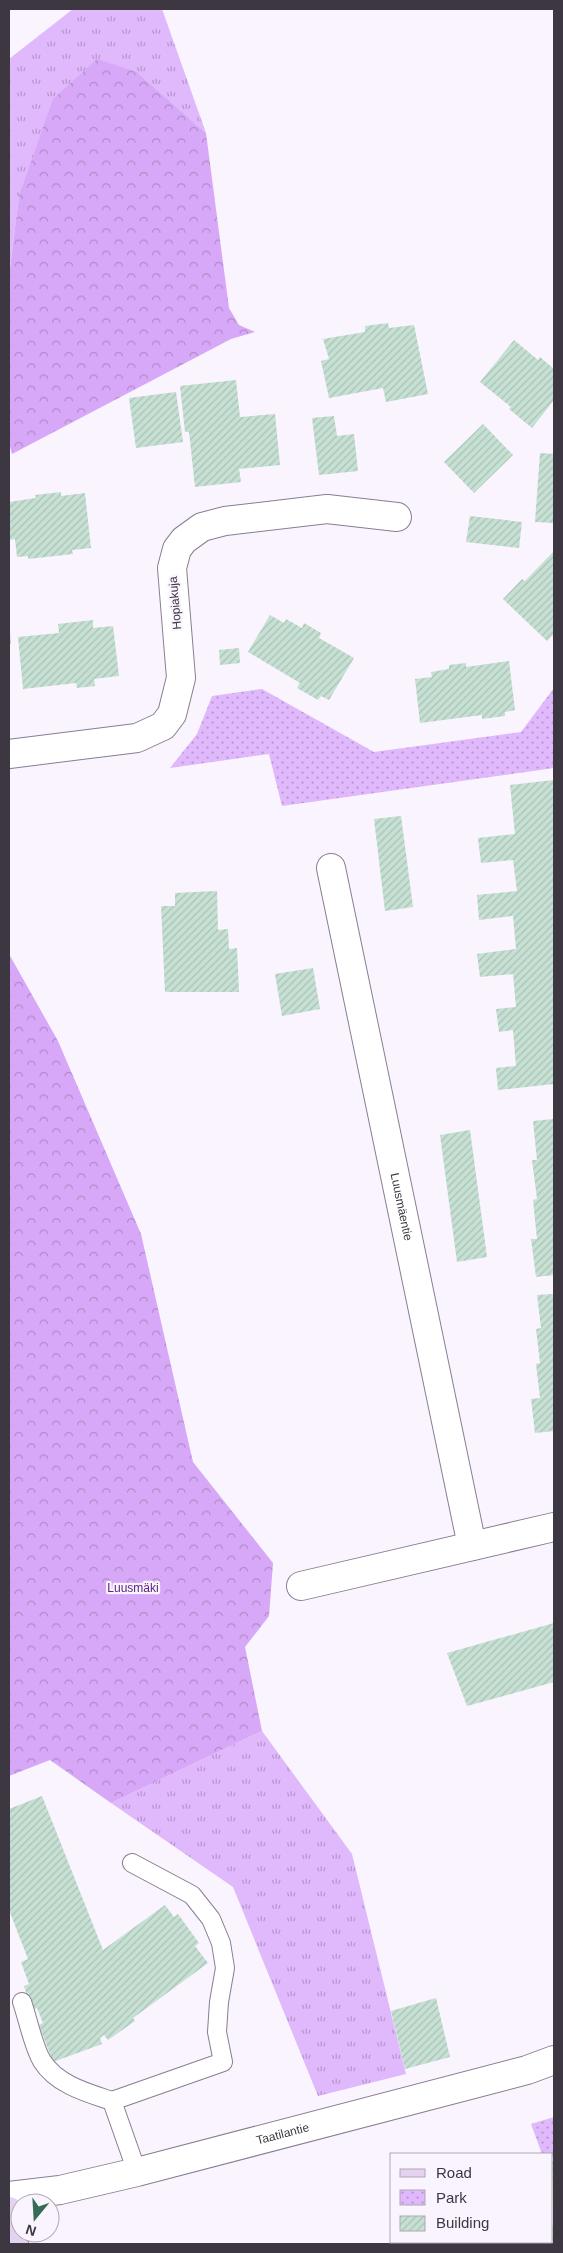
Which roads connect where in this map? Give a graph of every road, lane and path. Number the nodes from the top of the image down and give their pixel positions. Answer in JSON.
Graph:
{"nodes":[{"id":1,"x":397,"y":517,"type":"dead end"},
{"id":2,"x":9,"y":754,"type":"edge"},
{"id":3,"x":331,"y":868,"type":"dead end"},
{"id":4,"x":554,"y":1527,"type":"edge"},
{"id":5,"x":472,"y":1546,"type":"junction"},
{"id":6,"x":301,"y":1586,"type":"dead end"},
{"id":7,"x":132,"y":1863,"type":"dead end"},
{"id":8,"x":22,"y":2002,"type":"dead end"},
{"id":9,"x":554,"y":2060,"type":"edge"},
{"id":10,"x":112,"y":2101,"type":"junction"},
{"id":11,"x":137,"y":2172,"type":"junction"},
{"id":12,"x":9,"y":2196,"type":"edge"},
{"id":13,"x":9,"y":2211,"type":"edge"},
{"id":14,"x":14,"y":2244,"type":"edge"}],
"edges":[{"from":1,"to":2,"type":"street","name":"Hopiakuja"},
{"from":3,"to":5,"type":"street","name":"Luusmäentie"},
{"from":4,"to":5,"type":"street"},
{"from":5,"to":6,"type":"street"},
{"from":7,"to":10,"type":"lane"},
{"from":8,"to":10,"type":"lane"},
{"from":9,"to":11,"type":"street","name":"Taatilantie"},
{"from":10,"to":11,"type":"lane"},
{"from":11,"to":12,"type":"street","name":"Taatilantie"},
{"from":13,"to":14,"type":"street"}]}
